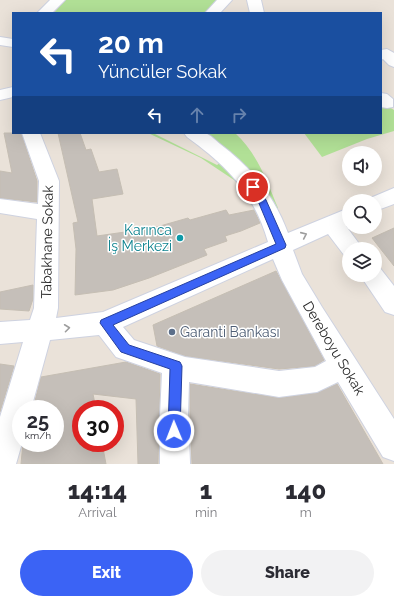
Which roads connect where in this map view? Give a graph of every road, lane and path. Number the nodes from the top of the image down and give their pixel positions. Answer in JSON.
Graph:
{"nodes":[{"id":1,"x":58,"y":0,"type":"edge"},
{"id":2,"x":226,"y":0,"type":"edge"},
{"id":3,"x":254,"y":0,"type":"edge"},
{"id":4,"x":45,"y":12,"type":"edge"},
{"id":5,"x":213,"y":12,"type":"edge"},
{"id":6,"x":258,"y":12,"type":"edge"},
{"id":7,"x":0,"y":41,"type":"edge"},
{"id":8,"x":12,"y":43,"type":"edge"},
{"id":9,"x":382,"y":55,"type":"edge"},
{"id":10,"x":394,"y":62,"type":"edge"},
{"id":11,"x":12,"y":92,"type":"edge"},
{"id":12,"x":0,"y":95,"type":"edge"},
{"id":13,"x":31,"y":134,"type":"edge"},
{"id":14,"x":194,"y":134,"type":"edge"},
{"id":15,"x":394,"y":195,"type":"edge"},
{"id":16,"x":382,"y":201,"type":"edge"},
{"id":17,"x":0,"y":206,"type":"edge"},
{"id":18,"x":49,"y":213,"type":"junction"},
{"id":19,"x":341,"y":220,"type":"edge"},
{"id":20,"x":349,"y":242,"type":"edge"},
{"id":21,"x":281,"y":245,"type":"junction"},
{"id":22,"x":377,"y":282,"type":"edge"},
{"id":23,"x":394,"y":305,"type":"edge"},
{"id":24,"x":105,"y":323,"type":"junction"},
{"id":25,"x":40,"y":330,"type":"junction"},
{"id":26,"x":0,"y":334,"type":"edge"},
{"id":27,"x":176,"y":366,"type":"junction"},
{"id":28,"x":344,"y":366,"type":"junction"},
{"id":29,"x":394,"y":446,"type":"edge"},
{"id":30,"x":175,"y":462,"type":"dead end"},
{"id":31,"x":1,"y":464,"type":"edge"}],
"edges":[{"from":1,"to":4,"type":"street"},
{"from":2,"to":5,"type":"street"},
{"from":3,"to":6,"type":"street"},
{"from":7,"to":8,"type":"street"},
{"from":9,"to":10,"type":"street"},
{"from":11,"to":12,"type":"street"},
{"from":13,"to":18,"type":"street","name":"Tabakhane Sokak"},
{"from":14,"to":21,"type":"street","name":"Dereboyu Sokak"},
{"from":15,"to":16,"type":"street"},
{"from":17,"to":18,"type":"street"},
{"from":18,"to":25,"type":"street","name":"Tabakhane Sokak"},
{"from":19,"to":20,"type":"street"},
{"from":21,"to":19,"type":"street","one_way":true},
{"from":21,"to":24,"type":"street"},
{"from":21,"to":28,"type":"street","name":"Dereboyu Sokak"},
{"from":22,"to":23,"type":"street"},
{"from":25,"to":24,"type":"street","one_way":true},
{"from":24,"to":27,"type":"street"},
{"from":25,"to":26,"type":"street"},
{"from":25,"to":31,"type":"street","name":"Tabakhane Sokak"},
{"from":27,"to":28,"type":"street"},
{"from":27,"to":30,"type":"street"},
{"from":28,"to":29,"type":"street","name":"Dereboyu Sokak"}]}
